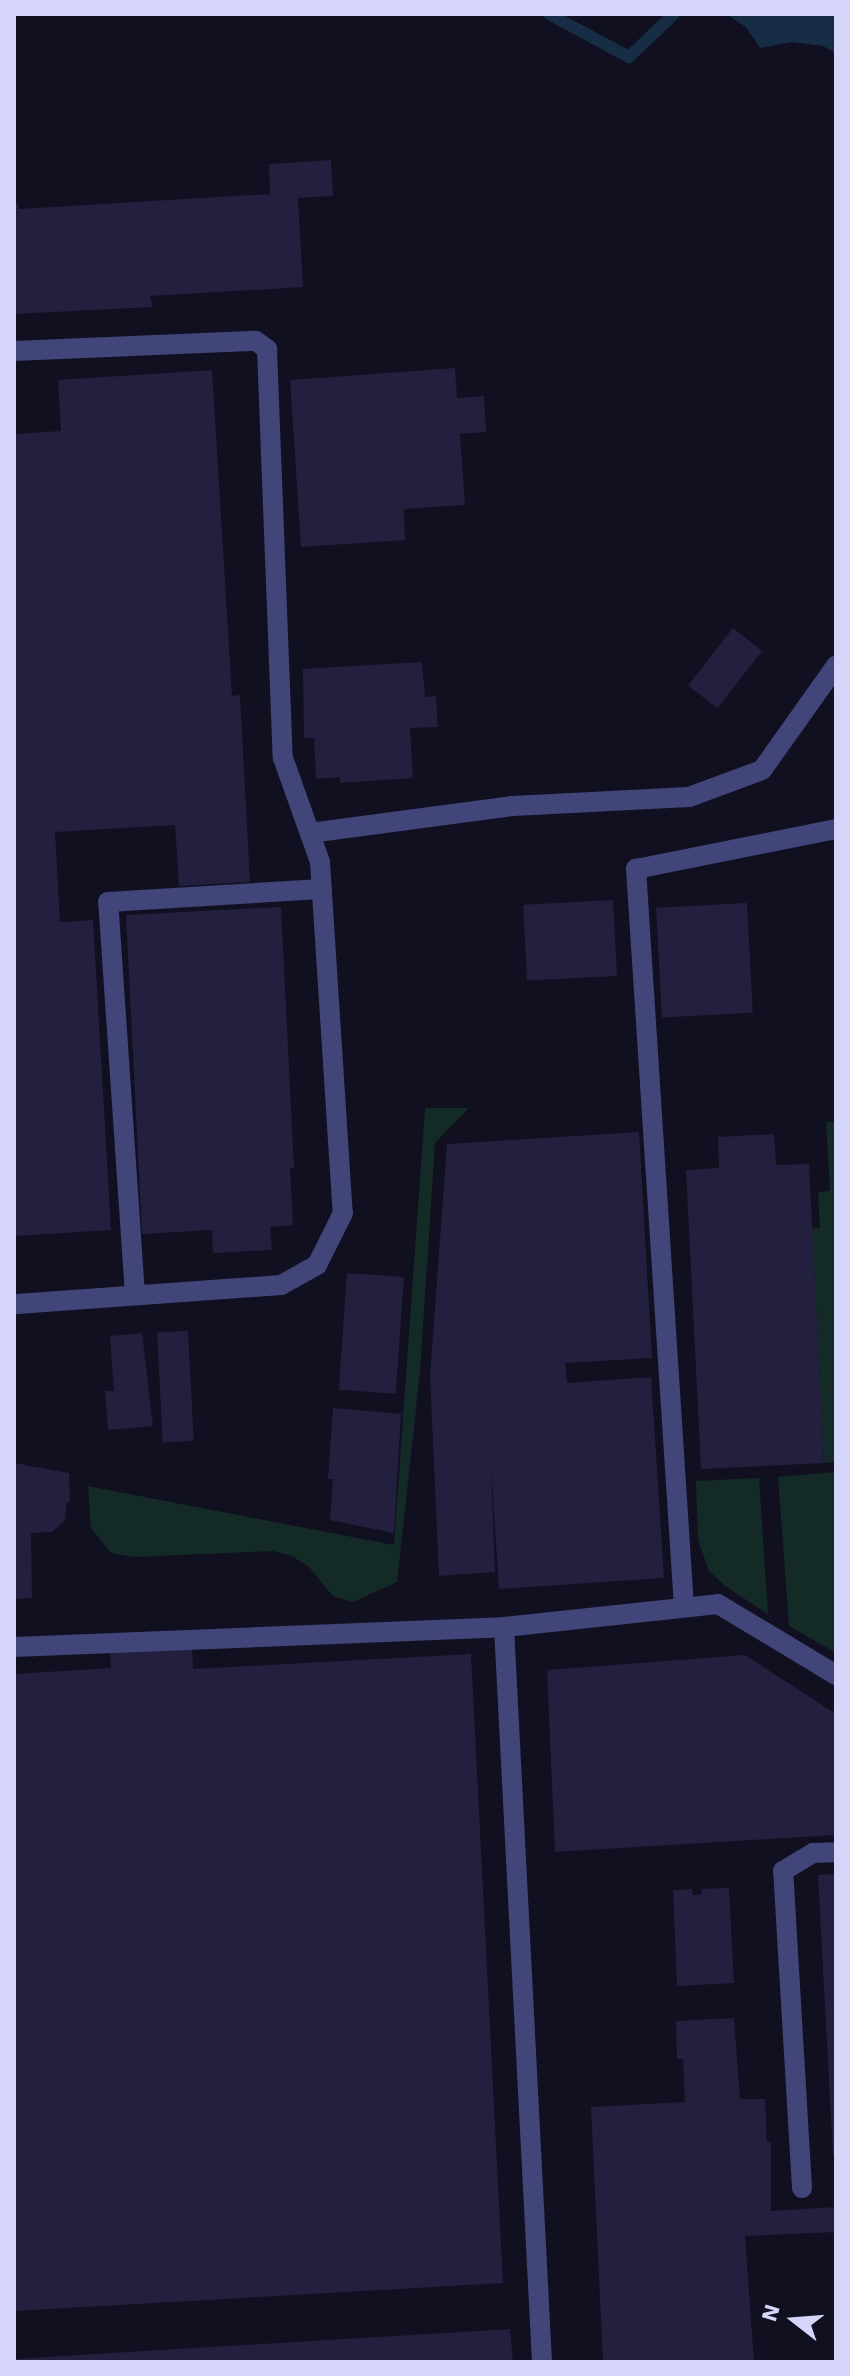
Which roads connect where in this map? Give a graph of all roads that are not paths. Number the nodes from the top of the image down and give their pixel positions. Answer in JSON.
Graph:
{"nodes":[{"id":1,"x":14,"y":351,"type":"edge"},
{"id":2,"x":836,"y":666,"type":"edge"},
{"id":3,"x":836,"y":829,"type":"edge"},
{"id":4,"x":310,"y":833,"type":"junction"},
{"id":5,"x":322,"y":889,"type":"junction"},
{"id":6,"x":135,"y":1295,"type":"junction"},
{"id":7,"x":14,"y":1304,"type":"edge"},
{"id":8,"x":684,"y":1607,"type":"junction"},
{"id":9,"x":504,"y":1627,"type":"junction"},
{"id":10,"x":14,"y":1647,"type":"edge"},
{"id":11,"x":836,"y":1675,"type":"edge"},
{"id":12,"x":836,"y":1852,"type":"edge"},
{"id":13,"x":802,"y":2188,"type":"dead end"},
{"id":14,"x":542,"y":2362,"type":"edge"}],
"edges":[{"from":1,"to":4,"type":"lane"},
{"from":2,"to":4,"type":"lane"},
{"from":3,"to":8,"type":"lane"},
{"from":4,"to":5,"type":"lane"},
{"from":5,"to":6,"type":"lane"},
{"from":5,"to":6,"type":"lane"},
{"from":6,"to":7,"type":"lane"},
{"from":8,"to":9,"type":"lane"},
{"from":8,"to":11,"type":"lane"},
{"from":9,"to":10,"type":"lane"},
{"from":9,"to":14,"type":"lane"},
{"from":12,"to":13,"type":"lane"}]}
